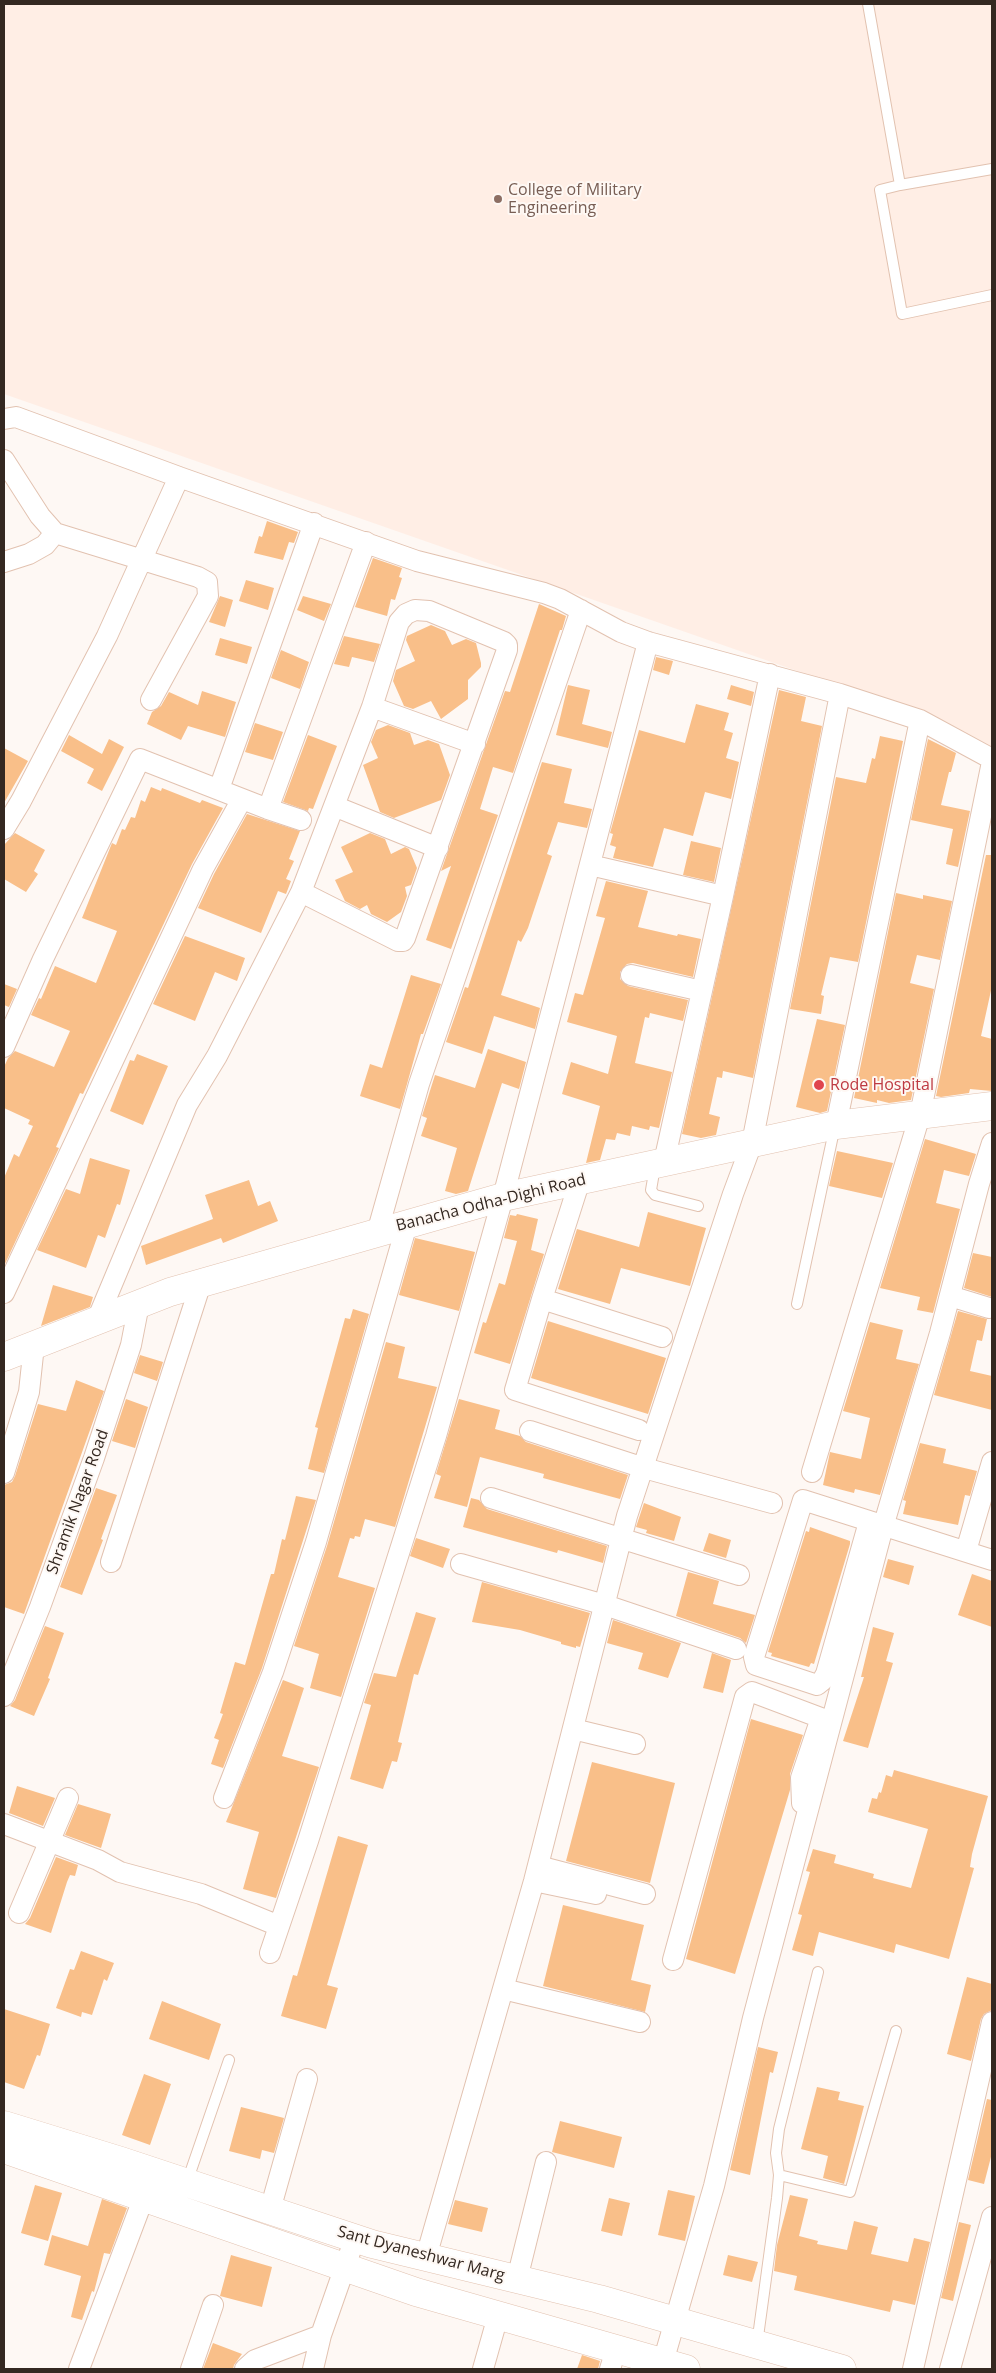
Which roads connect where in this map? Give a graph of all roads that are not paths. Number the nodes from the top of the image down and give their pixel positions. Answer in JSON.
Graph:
{"nodes":[{"id":1,"x":868,"y":4,"type":"edge"},
{"id":2,"x":992,"y":169,"type":"edge"},
{"id":3,"x":900,"y":185,"type":"junction"},
{"id":4,"x":992,"y":295,"type":"edge"},
{"id":5,"x":4,"y":419,"type":"edge"},
{"id":6,"x":4,"y":460,"type":"edge"},
{"id":7,"x":179,"y":476,"type":"junction"},
{"id":8,"x":314,"y":523,"type":"junction"},
{"id":9,"x":55,"y":533,"type":"junction"},
{"id":10,"x":366,"y":542,"type":"junction"},
{"id":11,"x":142,"y":561,"type":"junction"},
{"id":12,"x":4,"y":562,"type":"edge"},
{"id":13,"x":581,"y":610,"type":"junction"},
{"id":14,"x":648,"y":642,"type":"junction"},
{"id":15,"x":770,"y":674,"type":"junction"},
{"id":16,"x":840,"y":694,"type":"junction"},
{"id":17,"x":151,"y":700,"type":"dead end"},
{"id":18,"x":372,"y":707,"type":"junction"},
{"id":19,"x":920,"y":720,"type":"junction"},
{"id":20,"x":475,"y":744,"type":"junction"},
{"id":21,"x":992,"y":761,"type":"edge"},
{"id":22,"x":219,"y":790,"type":"junction"},
{"id":23,"x":242,"y":799,"type":"junction"},
{"id":24,"x":334,"y":806,"type":"junction"},
{"id":25,"x":268,"y":809,"type":"junction"},
{"id":26,"x":301,"y":820,"type":"dead end"},
{"id":27,"x":4,"y":829,"type":"edge"},
{"id":28,"x":438,"y":848,"type":"junction"},
{"id":29,"x":590,"y":865,"type":"junction"},
{"id":30,"x":302,"y":892,"type":"junction"},
{"id":31,"x":723,"y":896,"type":"junction"},
{"id":32,"x":631,"y":975,"type":"dead end"},
{"id":33,"x":702,"y":991,"type":"junction"},
{"id":34,"x":4,"y":1047,"type":"edge"},
{"id":35,"x":992,"y":1106,"type":"edge"},
{"id":36,"x":920,"y":1115,"type":"junction"},
{"id":37,"x":836,"y":1125,"type":"junction"},
{"id":38,"x":752,"y":1143,"type":"junction"},
{"id":39,"x":992,"y":1143,"type":"edge"},
{"id":40,"x":660,"y":1163,"type":"junction"},
{"id":41,"x":580,"y":1180,"type":"junction"},
{"id":42,"x":503,"y":1197,"type":"junction"},
{"id":43,"x":698,"y":1206,"type":"dead end"},
{"id":44,"x":407,"y":1224,"type":"junction"},
{"id":45,"x":377,"y":1233,"type":"junction"},
{"id":46,"x":201,"y":1283,"type":"junction"},
{"id":47,"x":4,"y":1294,"type":"edge"},
{"id":48,"x":950,"y":1296,"type":"junction"},
{"id":49,"x":542,"y":1299,"type":"junction"},
{"id":50,"x":139,"y":1304,"type":"junction"},
{"id":51,"x":797,"y":1304,"type":"dead end"},
{"id":52,"x":989,"y":1308,"type":"dead end"},
{"id":53,"x":98,"y":1320,"type":"junction"},
{"id":54,"x":662,"y":1337,"type":"dead end"},
{"id":55,"x":34,"y":1345,"type":"junction"},
{"id":56,"x":4,"y":1357,"type":"edge"},
{"id":57,"x":639,"y":1430,"type":"dead end"},
{"id":58,"x":530,"y":1431,"type":"dead end"},
{"id":59,"x":992,"y":1462,"type":"edge"},
{"id":60,"x":644,"y":1468,"type":"junction"},
{"id":61,"x":812,"y":1472,"type":"dead end"},
{"id":62,"x":4,"y":1473,"type":"edge"},
{"id":63,"x":490,"y":1498,"type":"dead end"},
{"id":64,"x":772,"y":1503,"type":"dead end"},
{"id":65,"x":876,"y":1524,"type":"junction"},
{"id":66,"x":622,"y":1539,"type":"junction"},
{"id":67,"x":966,"y":1551,"type":"junction"},
{"id":68,"x":992,"y":1560,"type":"edge"},
{"id":69,"x":112,"y":1562,"type":"dead end"},
{"id":70,"x":461,"y":1564,"type":"dead end"},
{"id":71,"x":739,"y":1575,"type":"dead end"},
{"id":72,"x":605,"y":1605,"type":"junction"},
{"id":73,"x":736,"y":1649,"type":"dead end"},
{"id":74,"x":4,"y":1696,"type":"edge"},
{"id":75,"x":573,"y":1729,"type":"junction"},
{"id":76,"x":635,"y":1744,"type":"dead end"},
{"id":77,"x":68,"y":1798,"type":"dead end"},
{"id":78,"x":224,"y":1798,"type":"dead end"},
{"id":79,"x":809,"y":1807,"type":"junction"},
{"id":80,"x":4,"y":1824,"type":"edge"},
{"id":81,"x":50,"y":1842,"type":"junction"},
{"id":82,"x":536,"y":1873,"type":"junction"},
{"id":83,"x":644,"y":1899,"type":"dead end"},
{"id":84,"x":19,"y":1913,"type":"dead end"},
{"id":85,"x":279,"y":1926,"type":"junction"},
{"id":86,"x":270,"y":1953,"type":"dead end"},
{"id":87,"x":673,"y":1960,"type":"dead end"},
{"id":88,"x":818,"y":1972,"type":"dead end"},
{"id":89,"x":503,"y":1988,"type":"junction"},
{"id":90,"x":640,"y":2022,"type":"dead end"},
{"id":91,"x":992,"y":2022,"type":"edge"},
{"id":92,"x":896,"y":2031,"type":"dead end"},
{"id":93,"x":229,"y":2060,"type":"dead end"},
{"id":94,"x":307,"y":2079,"type":"dead end"},
{"id":95,"x":4,"y":2125,"type":"edge"},
{"id":96,"x":4,"y":2149,"type":"edge"},
{"id":97,"x":546,"y":2162,"type":"dead end"},
{"id":98,"x":154,"y":2172,"type":"junction"},
{"id":99,"x":779,"y":2175,"type":"junction"},
{"id":100,"x":186,"y":2182,"type":"junction"},
{"id":101,"x":144,"y":2197,"type":"junction"},
{"id":102,"x":270,"y":2210,"type":"junction"},
{"id":103,"x":992,"y":2217,"type":"edge"},
{"id":104,"x":354,"y":2238,"type":"junction"},
{"id":105,"x":426,"y":2257,"type":"junction"},
{"id":106,"x":344,"y":2265,"type":"junction"},
{"id":107,"x":517,"y":2279,"type":"junction"},
{"id":108,"x":213,"y":2306,"type":"dead end"},
{"id":109,"x":498,"y":2316,"type":"junction"},
{"id":110,"x":675,"y":2322,"type":"junction"},
{"id":111,"x":321,"y":2335,"type":"junction"},
{"id":112,"x":756,"y":2345,"type":"junction"},
{"id":113,"x":613,"y":2360,"type":"edge"},
{"id":114,"x":670,"y":2368,"type":"edge"},
{"id":115,"x":79,"y":2369,"type":"edge"},
{"id":116,"x":191,"y":2369,"type":"edge"},
{"id":117,"x":245,"y":2369,"type":"edge"},
{"id":118,"x":313,"y":2369,"type":"edge"},
{"id":119,"x":483,"y":2369,"type":"edge"},
{"id":120,"x":842,"y":2369,"type":"edge"},
{"id":121,"x":913,"y":2369,"type":"edge"},
{"id":122,"x":950,"y":2369,"type":"edge"}],
"edges":[{"from":1,"to":3,"type":"lane"},
{"from":2,"to":3,"type":"lane"},
{"from":3,"to":4,"type":"lane"},
{"from":5,"to":7,"type":"street"},
{"from":6,"to":9,"type":"street"},
{"from":7,"to":8,"type":"street"},
{"from":7,"to":11,"type":"street"},
{"from":8,"to":10,"type":"street"},
{"from":8,"to":22,"type":"street"},
{"from":9,"to":11,"type":"street"},
{"from":9,"to":12,"type":"street"},
{"from":10,"to":13,"type":"street"},
{"from":10,"to":25,"type":"street"},
{"from":11,"to":17,"type":"street"},
{"from":11,"to":27,"type":"street"},
{"from":13,"to":14,"type":"street"},
{"from":13,"to":45,"type":"street"},
{"from":14,"to":15,"type":"street"},
{"from":14,"to":29,"type":"street"},
{"from":15,"to":16,"type":"street"},
{"from":15,"to":31,"type":"street"},
{"from":16,"to":19,"type":"street"},
{"from":16,"to":38,"type":"street"},
{"from":18,"to":20,"type":"street"},
{"from":18,"to":20,"type":"street"},
{"from":18,"to":24,"type":"street"},
{"from":19,"to":21,"type":"street"},
{"from":19,"to":37,"type":"street"},
{"from":20,"to":28,"type":"street"},
{"from":21,"to":36,"type":"street"},
{"from":22,"to":23,"type":"street"},
{"from":22,"to":34,"type":"street"},
{"from":23,"to":25,"type":"street"},
{"from":23,"to":47,"type":"street"},
{"from":24,"to":28,"type":"street"},
{"from":24,"to":30,"type":"street"},
{"from":25,"to":26,"type":"street"},
{"from":28,"to":30,"type":"street"},
{"from":29,"to":31,"type":"street"},
{"from":29,"to":42,"type":"street"},
{"from":30,"to":53,"type":"street"},
{"from":31,"to":33,"type":"street"},
{"from":32,"to":33,"type":"street"},
{"from":33,"to":40,"type":"street"},
{"from":35,"to":36,"type":"main road","name":"Banacha Odha-Dighi Road"},
{"from":36,"to":37,"type":"main road","name":"Banacha Odha-Dighi Road"},
{"from":36,"to":61,"type":"street"},
{"from":37,"to":38,"type":"main road","name":"Banacha Odha-Dighi Road"},
{"from":37,"to":51,"type":"lane"},
{"from":38,"to":40,"type":"main road","name":"Banacha Odha-Dighi Road"},
{"from":38,"to":60,"type":"street"},
{"from":39,"to":48,"type":"street"},
{"from":40,"to":41,"type":"main road","name":"Banacha Odha-Dighi Road"},
{"from":40,"to":43,"type":"lane"},
{"from":41,"to":42,"type":"main road","name":"Banacha Odha-Dighi Road"},
{"from":41,"to":49,"type":"street"},
{"from":42,"to":44,"type":"main road","name":"Banacha Odha-Dighi Road"},
{"from":42,"to":85,"type":"street"},
{"from":44,"to":45,"type":"main road","name":"Banacha Odha-Dighi Road"},
{"from":44,"to":78,"type":"street"},
{"from":45,"to":46,"type":"main road","name":"Banacha Odha-Dighi Road"},
{"from":46,"to":50,"type":"main road","name":"Banacha Odha-Dighi Road"},
{"from":46,"to":69,"type":"street"},
{"from":48,"to":52,"type":"street"},
{"from":48,"to":65,"type":"street"},
{"from":49,"to":54,"type":"street"},
{"from":49,"to":57,"type":"street"},
{"from":50,"to":53,"type":"main road","name":"Banacha Odha-Dighi Road"},
{"from":50,"to":74,"type":"street","name":"Shramik Nagar Road"},
{"from":53,"to":55,"type":"main road","name":"Banacha Odha-Dighi Road"},
{"from":55,"to":56,"type":"main road","name":"Banacha Odha-Dighi Road"},
{"from":55,"to":62,"type":"street"},
{"from":58,"to":60,"type":"street"},
{"from":59,"to":67,"type":"street"},
{"from":60,"to":64,"type":"street"},
{"from":60,"to":66,"type":"street"},
{"from":63,"to":66,"type":"street"},
{"from":65,"to":65,"type":"street"},
{"from":65,"to":67,"type":"street"},
{"from":65,"to":79,"type":"street"},
{"from":66,"to":71,"type":"street"},
{"from":66,"to":72,"type":"street"},
{"from":67,"to":68,"type":"street"},
{"from":70,"to":72,"type":"street"},
{"from":72,"to":73,"type":"street"},
{"from":72,"to":75,"type":"street"},
{"from":75,"to":76,"type":"street"},
{"from":75,"to":82,"type":"street"},
{"from":77,"to":81,"type":"street"},
{"from":79,"to":87,"type":"street"},
{"from":79,"to":110,"type":"street"},
{"from":80,"to":81,"type":"street"},
{"from":81,"to":84,"type":"street"},
{"from":81,"to":85,"type":"street"},
{"from":82,"to":83,"type":"street"},
{"from":82,"to":89,"type":"street"},
{"from":85,"to":86,"type":"street"},
{"from":88,"to":99,"type":"lane"},
{"from":89,"to":90,"type":"street"},
{"from":89,"to":105,"type":"street"},
{"from":91,"to":121,"type":"street"},
{"from":92,"to":99,"type":"lane"},
{"from":93,"to":100,"type":"lane"},
{"from":94,"to":102,"type":"street"},
{"from":95,"to":98,"type":"main road","name":"Sant Dyaneshwar Marg"},
{"from":96,"to":101,"type":"main road","name":"Sant Dyaneshwar Marg"},
{"from":97,"to":107,"type":"street"},
{"from":98,"to":100,"type":"main road","name":"Sant Dyaneshwar Marg"},
{"from":98,"to":101,"type":"street"},
{"from":99,"to":112,"type":"lane"},
{"from":100,"to":102,"type":"main road","name":"Sant Dyaneshwar Marg"},
{"from":101,"to":106,"type":"main road","name":"Sant Dyaneshwar Marg"},
{"from":101,"to":115,"type":"street"},
{"from":102,"to":104,"type":"main road","name":"Sant Dyaneshwar Marg"},
{"from":103,"to":122,"type":"street"},
{"from":104,"to":105,"type":"main road","name":"Sant Dyaneshwar Marg"},
{"from":104,"to":106,"type":"street"},
{"from":105,"to":107,"type":"main road","name":"Sant Dyaneshwar Marg"},
{"from":106,"to":109,"type":"main road","name":"Sant Dyaneshwar Marg"},
{"from":106,"to":111,"type":"street"},
{"from":107,"to":110,"type":"main road","name":"Sant Dyaneshwar Marg"},
{"from":108,"to":116,"type":"street"},
{"from":109,"to":113,"type":"main road","name":"Sant Dyaneshwar Marg"},
{"from":109,"to":119,"type":"street"},
{"from":110,"to":112,"type":"main road","name":"Sant Dyaneshwar Marg"},
{"from":110,"to":114,"type":"street"},
{"from":111,"to":117,"type":"street"},
{"from":111,"to":118,"type":"street"},
{"from":112,"to":120,"type":"main road","name":"Sant Dyaneshwar Marg"},
{"from":113,"to":114,"type":"main road","name":"Sant Dyaneshwar Marg"}]}
